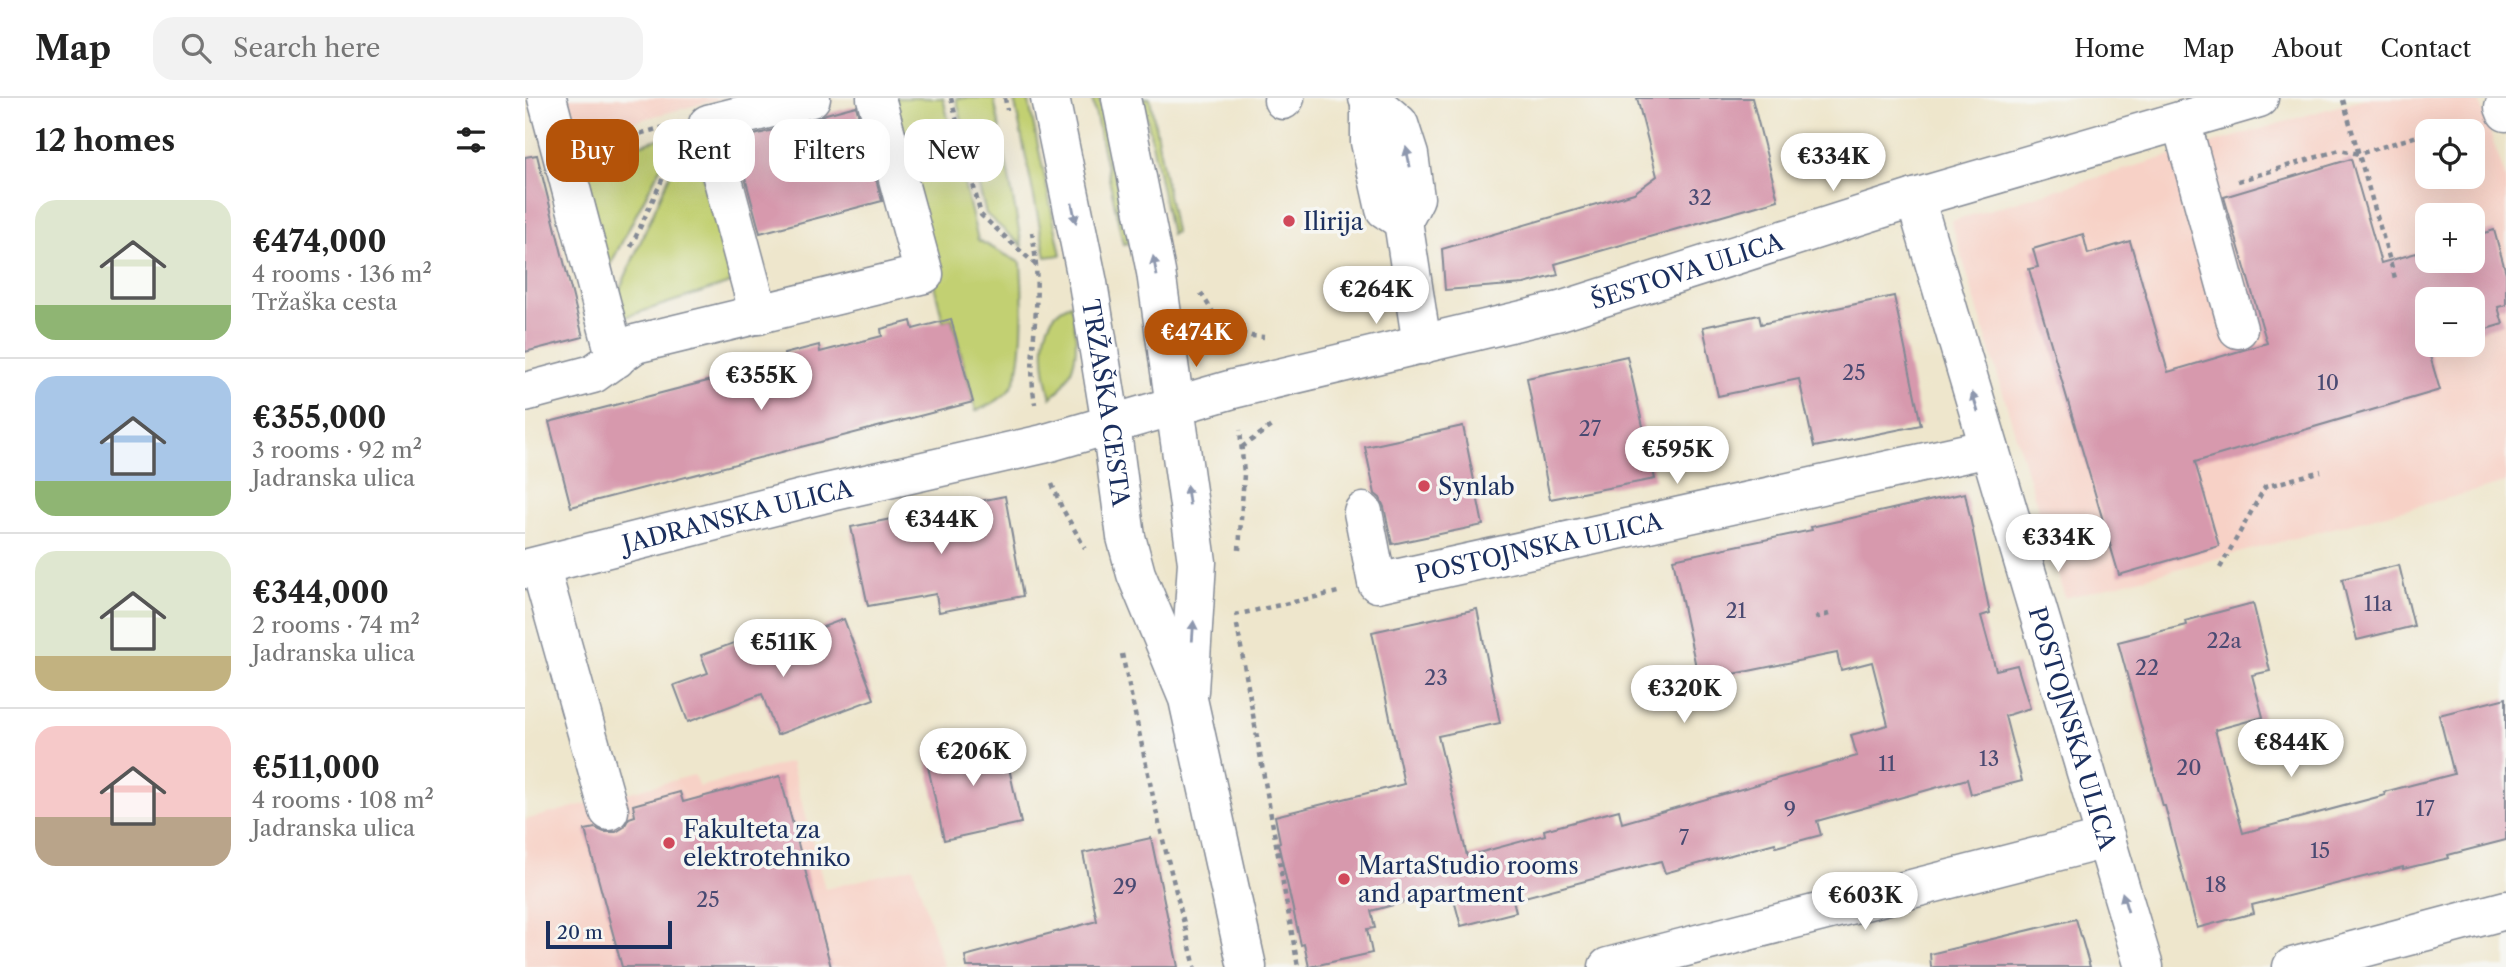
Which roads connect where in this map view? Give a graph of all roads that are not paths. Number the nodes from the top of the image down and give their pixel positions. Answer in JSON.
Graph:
{"nodes":[{"id":1,"x":547,"y":98,"type":"edge"},
{"id":2,"x":811,"y":98,"type":"edge"},
{"id":3,"x":876,"y":98,"type":"edge"},
{"id":4,"x":1050,"y":98,"type":"edge"},
{"id":5,"x":1121,"y":98,"type":"edge"},
{"id":6,"x":2259,"y":98,"type":"edge"},
{"id":7,"x":1369,"y":100,"type":"edge"},
{"id":8,"x":2181,"y":121,"type":"junction"},
{"id":9,"x":1915,"y":198,"type":"junction"},
{"id":10,"x":759,"y":314,"type":"junction"},
{"id":11,"x":2238,"y":328,"type":"dead end"},
{"id":12,"x":1422,"y":345,"type":"junction"},
{"id":13,"x":616,"y":359,"type":"junction"},
{"id":14,"x":525,"y":392,"type":"edge"},
{"id":15,"x":1176,"y":406,"type":"junction"},
{"id":16,"x":1111,"y":425,"type":"junction"},
{"id":17,"x":1989,"y":448,"type":"junction"},
{"id":18,"x":1363,"y":512,"type":"dead end"},
{"id":19,"x":533,"y":568,"type":"edge"},
{"id":20,"x":1188,"y":699,"type":"junction"},
{"id":21,"x":609,"y":811,"type":"dead end"},
{"id":22,"x":2106,"y":839,"type":"junction"},
{"id":23,"x":2506,"y":910,"type":"edge"},
{"id":24,"x":1247,"y":967,"type":"edge"},
{"id":25,"x":1608,"y":967,"type":"edge"},
{"id":26,"x":2144,"y":967,"type":"edge"},
{"id":27,"x":2292,"y":967,"type":"edge"}],
"edges":[{"from":1,"to":13,"type":"street"},
{"from":2,"to":10,"type":"street"},
{"from":3,"to":10,"type":"street"},
{"from":4,"to":16,"type":"street","name":"TRŽAŠKA CESTA","one_way":true},
{"from":15,"to":5,"type":"street","name":"TRŽAŠKA CESTA","one_way":true},
{"from":6,"to":8,"type":"street","name":"ŠESTOVA ULICA"},
{"from":7,"to":12,"type":"street"},
{"from":8,"to":9,"type":"street","name":"ŠESTOVA ULICA"},
{"from":8,"to":11,"type":"street"},
{"from":9,"to":12,"type":"street","name":"ŠESTOVA ULICA"},
{"from":17,"to":9,"type":"street","name":"POSTOJNSKA ULICA","one_way":true},
{"from":10,"to":13,"type":"street"},
{"from":12,"to":15,"type":"street","name":"ŠESTOVA ULICA"},
{"from":13,"to":14,"type":"street"},
{"from":15,"to":16,"type":"street","name":"ŠESTOVA ULICA"},
{"from":20,"to":15,"type":"street","name":"TRŽAŠKA CESTA","one_way":true},
{"from":16,"to":19,"type":"street","name":"JADRANSKA ULICA"},
{"from":16,"to":20,"type":"street","name":"TRŽAŠKA CESTA"},
{"from":17,"to":18,"type":"street","name":"POSTOJNSKA ULICA"},
{"from":17,"to":22,"type":"street","name":"POSTOJNSKA ULICA"},
{"from":19,"to":21,"type":"street"},
{"from":20,"to":24,"type":"street","name":"TRŽAŠKA CESTA"},
{"from":22,"to":25,"type":"street"},
{"from":26,"to":22,"type":"street","name":"POSTOJNSKA ULICA","one_way":true},
{"from":23,"to":27,"type":"street"}]}
